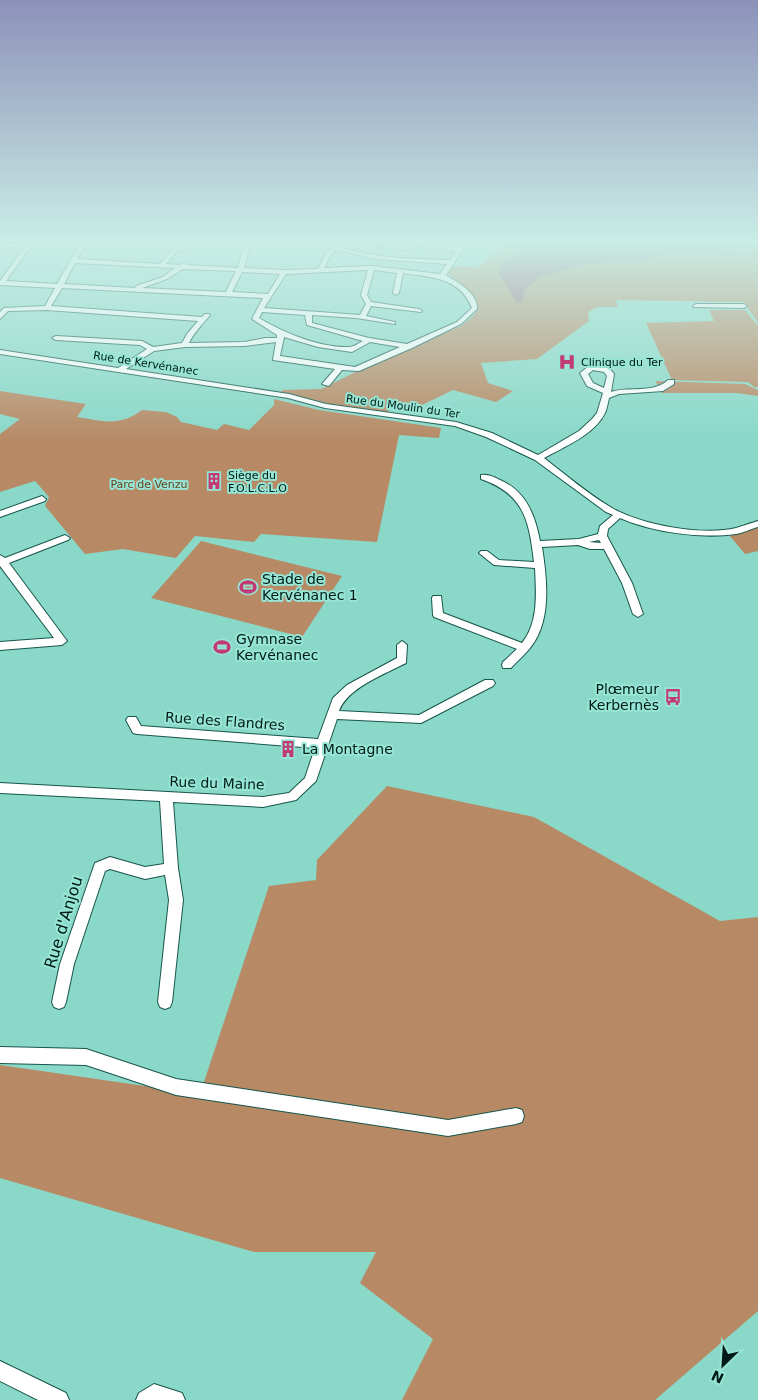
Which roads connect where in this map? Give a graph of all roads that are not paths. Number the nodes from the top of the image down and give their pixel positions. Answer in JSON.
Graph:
{"nodes":[{"id":1,"x":71,"y":309,"type":"edge"},
{"id":2,"x":259,"y":309,"type":"edge"},
{"id":3,"x":366,"y":309,"type":"edge"},
{"id":4,"x":407,"y":309,"type":"edge"},
{"id":5,"x":474,"y":309,"type":"edge"},
{"id":6,"x":419,"y":311,"type":"dead end"},
{"id":7,"x":257,"y":313,"type":"junction"},
{"id":8,"x":308,"y":313,"type":"junction"},
{"id":9,"x":362,"y":317,"type":"junction"},
{"id":10,"x":393,"y":323,"type":"dead end"},
{"id":11,"x":280,"y":337,"type":"junction"},
{"id":12,"x":56,"y":338,"type":"dead end"},
{"id":13,"x":368,"y":340,"type":"junction"},
{"id":14,"x":185,"y":345,"type":"junction"},
{"id":15,"x":409,"y":346,"type":"junction"},
{"id":16,"x":152,"y":349,"type":"junction"},
{"id":17,"x":2,"y":354,"type":"edge"},
{"id":18,"x":340,"y":368,"type":"junction"},
{"id":19,"x":120,"y":370,"type":"junction"},
{"id":20,"x":671,"y":382,"type":"dead end"},
{"id":21,"x":326,"y":384,"type":"dead end"},
{"id":22,"x":288,"y":396,"type":"joint"},
{"id":23,"x":538,"y":458,"type":"junction"},
{"id":24,"x":484,"y":477,"type":"dead end"},
{"id":25,"x":42,"y":499,"type":"dead end"},
{"id":26,"x":0,"y":514,"type":"edge"},
{"id":27,"x":620,"y":515,"type":"junction"},
{"id":28,"x":758,"y":524,"type":"edge"},
{"id":29,"x":602,"y":536,"type":"junction"},
{"id":30,"x":65,"y":538,"type":"dead end"},
{"id":31,"x":578,"y":542,"type":"junction"},
{"id":32,"x":538,"y":544,"type":"junction"},
{"id":33,"x":607,"y":546,"type":"junction"},
{"id":34,"x":484,"y":553,"type":"dead end"},
{"id":35,"x":1,"y":561,"type":"edge"},
{"id":36,"x":539,"y":565,"type":"junction"},
{"id":37,"x":437,"y":598,"type":"dead end"},
{"id":38,"x":638,"y":614,"type":"dead end"},
{"id":39,"x":62,"y":641,"type":"joint"},
{"id":40,"x":402,"y":645,"type":"dead end"},
{"id":41,"x":0,"y":646,"type":"edge"},
{"id":42,"x":525,"y":648,"type":"junction"},
{"id":43,"x":507,"y":665,"type":"dead end"},
{"id":44,"x":489,"y":683,"type":"dead end"},
{"id":45,"x":332,"y":715,"type":"junction"},
{"id":46,"x":132,"y":720,"type":"dead end"},
{"id":47,"x":323,"y":744,"type":"junction"},
{"id":48,"x":2,"y":791,"type":"edge"},
{"id":49,"x":166,"y":796,"type":"junction"},
{"id":50,"x":172,"y":868,"type":"junction"},
{"id":51,"x":59,"y":1002,"type":"dead end"},
{"id":52,"x":165,"y":1002,"type":"dead end"},
{"id":53,"x":0,"y":1054,"type":"edge"},
{"id":54,"x":516,"y":1116,"type":"dead end"},
{"id":55,"x":0,"y":1371,"type":"edge"},
{"id":56,"x":59,"y":1400,"type":"edge"},
{"id":57,"x":146,"y":1400,"type":"edge"},
{"id":58,"x":175,"y":1400,"type":"edge"}],
"edges":[{"from":1,"to":14,"type":"street"},
{"from":2,"to":7,"type":"street"},
{"from":3,"to":9,"type":"street"},
{"from":4,"to":6,"type":"street"},
{"from":5,"to":15,"type":"street"},
{"from":7,"to":8,"type":"street"},
{"from":7,"to":11,"type":"street"},
{"from":8,"to":9,"type":"street"},
{"from":8,"to":13,"type":"street"},
{"from":9,"to":10,"type":"street"},
{"from":11,"to":13,"type":"street"},
{"from":11,"to":14,"type":"street"},
{"from":11,"to":18,"type":"street"},
{"from":12,"to":16,"type":"street"},
{"from":13,"to":15,"type":"street"},
{"from":14,"to":16,"type":"street"},
{"from":15,"to":18,"type":"street"},
{"from":16,"to":19,"type":"street"},
{"from":17,"to":19,"type":"street","name":"Rue de Kervénanec"},
{"from":18,"to":21,"type":"street"},
{"from":19,"to":22,"type":"street","name":"Rue de Kervénanec"},
{"from":20,"to":23,"type":"street"},
{"from":22,"to":23,"type":"street","name":"Rue du Moulin du Ter"},
{"from":23,"to":27,"type":"street","name":"Rue du Moulin du Ter"},
{"from":24,"to":32,"type":"street"},
{"from":25,"to":26,"type":"street"},
{"from":27,"to":28,"type":"street","name":"Rue du Moulin du Ter"},
{"from":27,"to":29,"type":"street"},
{"from":29,"to":31,"type":"street"},
{"from":29,"to":33,"type":"street"},
{"from":30,"to":35,"type":"street"},
{"from":31,"to":32,"type":"street"},
{"from":31,"to":33,"type":"street"},
{"from":32,"to":36,"type":"street"},
{"from":33,"to":38,"type":"street"},
{"from":34,"to":36,"type":"street"},
{"from":35,"to":39,"type":"street"},
{"from":36,"to":42,"type":"street"},
{"from":37,"to":42,"type":"street"},
{"from":39,"to":41,"type":"street"},
{"from":40,"to":45,"type":"street","name":"Rue du Maine"},
{"from":42,"to":43,"type":"street"},
{"from":44,"to":45,"type":"street"},
{"from":45,"to":47,"type":"street","name":"Rue du Maine"},
{"from":46,"to":47,"type":"street","name":"Rue des Flandres"},
{"from":47,"to":49,"type":"street","name":"Rue du Maine"},
{"from":48,"to":49,"type":"street","name":"Rue du Maine"},
{"from":49,"to":50,"type":"street"},
{"from":50,"to":51,"type":"street","name":"Rue d'Anjou"},
{"from":50,"to":52,"type":"street"},
{"from":53,"to":54,"type":"street"},
{"from":55,"to":56,"type":"street"},
{"from":57,"to":58,"type":"street"}]}
